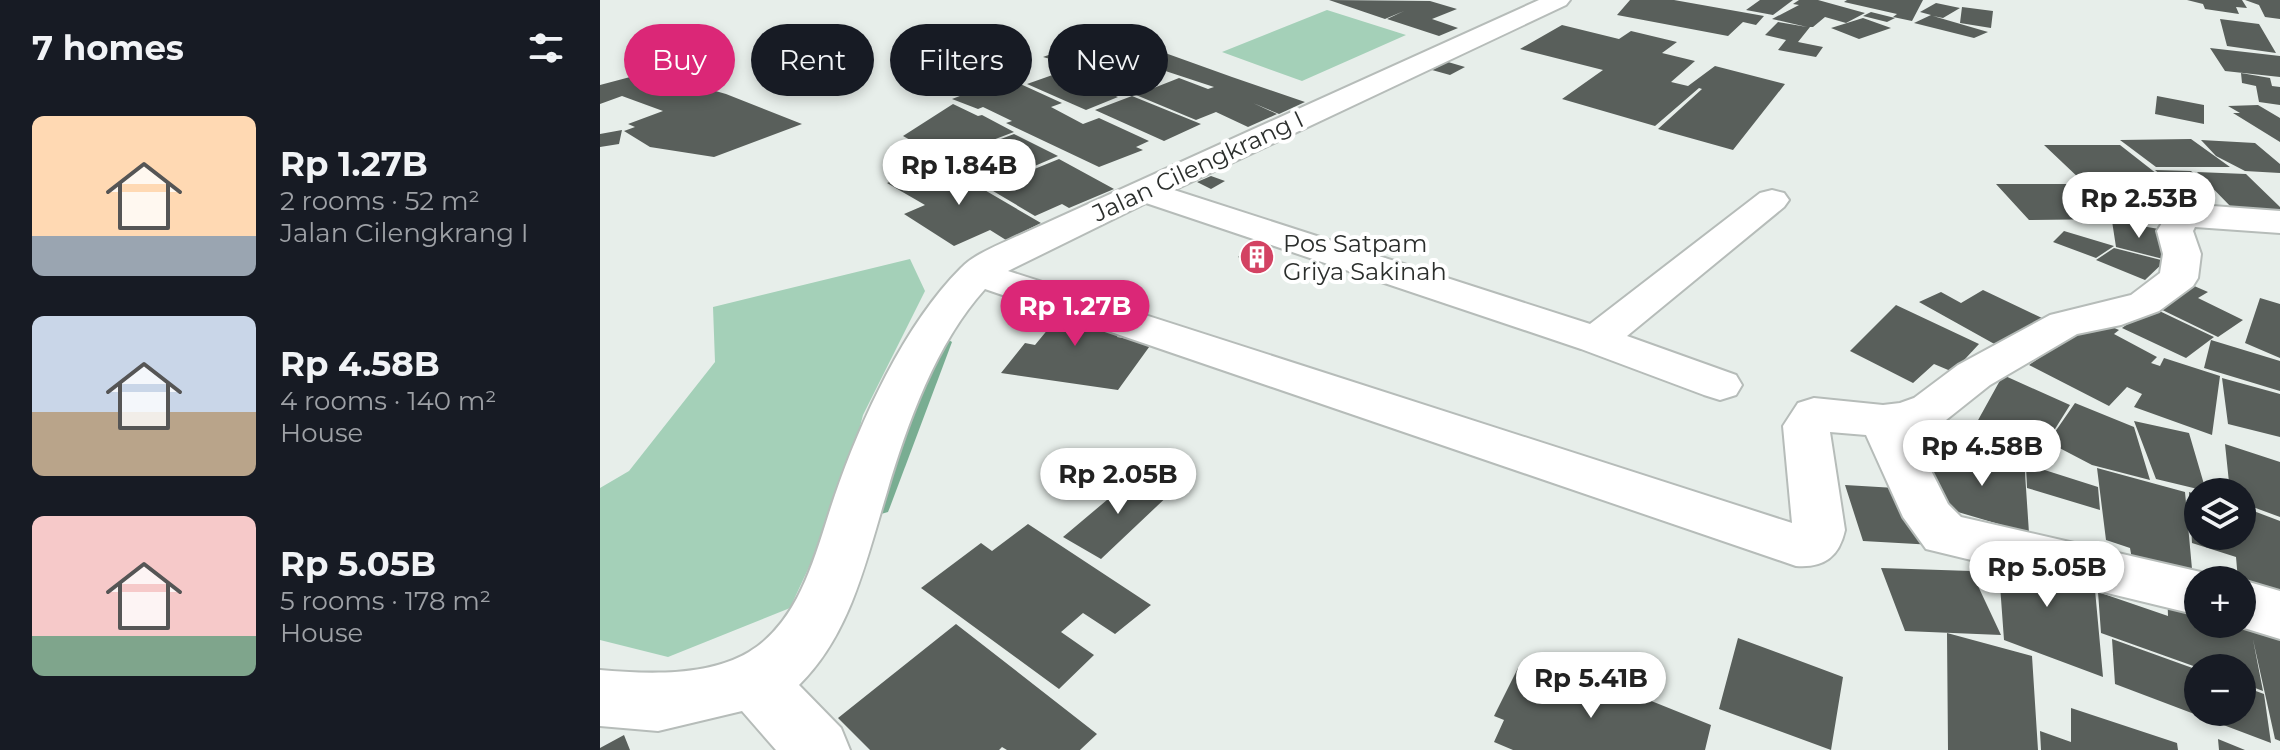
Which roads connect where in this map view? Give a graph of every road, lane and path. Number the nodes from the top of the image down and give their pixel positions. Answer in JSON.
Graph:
{"nodes":[{"id":1,"x":1558,"y":0,"type":"edge"},
{"id":2,"x":1144,"y":191,"type":"junction"},
{"id":3,"x":1772,"y":200,"type":"dead end"},
{"id":4,"x":2280,"y":222,"type":"edge"},
{"id":5,"x":976,"y":273,"type":"junction"},
{"id":6,"x":1596,"y":340,"type":"junction"},
{"id":7,"x":1720,"y":385,"type":"dead end"},
{"id":8,"x":1883,"y":421,"type":"junction"},
{"id":9,"x":2184,"y":589,"type":"edge"},
{"id":10,"x":2256,"y":608,"type":"edge"},
{"id":11,"x":2280,"y":615,"type":"edge"},
{"id":12,"x":753,"y":680,"type":"junction"},
{"id":13,"x":600,"y":698,"type":"edge"},
{"id":14,"x":818,"y":750,"type":"edge"}],
"edges":[{"from":1,"to":2,"type":"street","name":"Jalan Cilengkrang I"},
{"from":2,"to":5,"type":"street","name":"Jalan Cilengkrang I"},
{"from":2,"to":6,"type":"street"},
{"from":3,"to":6,"type":"street"},
{"from":4,"to":8,"type":"street"},
{"from":5,"to":8,"type":"street"},
{"from":5,"to":12,"type":"street","name":"Jalan Cilengkrang I"},
{"from":6,"to":7,"type":"street"},
{"from":8,"to":9,"type":"street"},
{"from":10,"to":11,"type":"street"},
{"from":12,"to":13,"type":"street","name":"Jalan Cilengkrang I"},
{"from":12,"to":14,"type":"street"}]}
